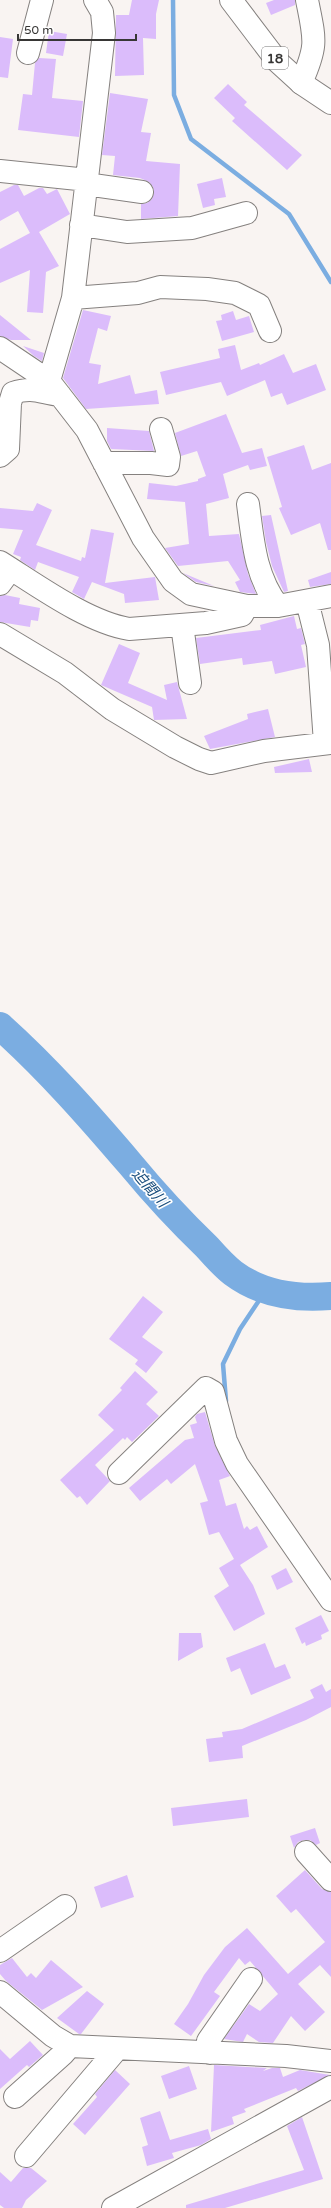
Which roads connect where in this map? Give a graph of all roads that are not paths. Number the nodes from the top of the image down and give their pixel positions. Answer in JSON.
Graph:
{"nodes":[{"id":1,"x":42,"y":0,"type":"edge"},
{"id":2,"x":96,"y":0,"type":"edge"},
{"id":3,"x":231,"y":0,"type":"edge"},
{"id":4,"x":307,"y":0,"type":"edge"},
{"id":5,"x":28,"y":53,"type":"dead end"},
{"id":6,"x":301,"y":83,"type":"junction"},
{"id":7,"x":331,"y":103,"type":"edge"},
{"id":8,"x":0,"y":171,"type":"edge"},
{"id":9,"x":86,"y":184,"type":"junction"},
{"id":10,"x":142,"y":192,"type":"dead end"},
{"id":11,"x":246,"y":213,"type":"dead end"},
{"id":12,"x":81,"y":225,"type":"junction"},
{"id":13,"x":74,"y":298,"type":"junction"},
{"id":14,"x":270,"y":331,"type":"dead end"},
{"id":15,"x":0,"y":348,"type":"edge"},
{"id":16,"x":54,"y":388,"type":"junction"},
{"id":17,"x":161,"y":429,"type":"dead end"},
{"id":18,"x":0,"y":456,"type":"edge"},
{"id":19,"x":104,"y":463,"type":"junction"},
{"id":20,"x":248,"y":504,"type":"dead end"},
{"id":21,"x":4,"y":572,"type":"edge"},
{"id":22,"x":331,"y":596,"type":"edge"},
{"id":23,"x":307,"y":601,"type":"junction"},
{"id":24,"x":247,"y":606,"type":"junction"},
{"id":25,"x":278,"y":606,"type":"junction"},
{"id":26,"x":182,"y":625,"type":"junction"},
{"id":27,"x":0,"y":634,"type":"edge"},
{"id":28,"x":190,"y":683,"type":"dead end"},
{"id":29,"x":328,"y":743,"type":"edge"},
{"id":30,"x":119,"y":1473,"type":"dead end"},
{"id":31,"x":331,"y":1600,"type":"edge"},
{"id":32,"x":306,"y":1852,"type":"dead end"},
{"id":33,"x":331,"y":1880,"type":"edge"},
{"id":34,"x":65,"y":1906,"type":"dead end"},
{"id":35,"x":0,"y":1951,"type":"edge"},
{"id":36,"x":251,"y":1979,"type":"dead end"},
{"id":37,"x":3,"y":2000,"type":"edge"},
{"id":38,"x":70,"y":2046,"type":"junction"},
{"id":39,"x":117,"y":2049,"type":"junction"},
{"id":40,"x":210,"y":2053,"type":"junction"},
{"id":41,"x":331,"y":2062,"type":"edge"},
{"id":42,"x":331,"y":2087,"type":"edge"},
{"id":43,"x":15,"y":2097,"type":"dead end"},
{"id":44,"x":26,"y":2156,"type":"dead end"},
{"id":45,"x":123,"y":2206,"type":"edge"}],
"edges":[{"from":1,"to":5,"type":"street"},
{"from":2,"to":9,"type":"street"},
{"from":3,"to":6,"type":"street","number":"18"},
{"from":4,"to":6,"type":"street"},
{"from":6,"to":7,"type":"street","number":"18"},
{"from":8,"to":9,"type":"street"},
{"from":9,"to":10,"type":"street"},
{"from":9,"to":12,"type":"street"},
{"from":11,"to":12,"type":"street"},
{"from":12,"to":13,"type":"street"},
{"from":13,"to":14,"type":"street"},
{"from":13,"to":16,"type":"street"},
{"from":15,"to":16,"type":"street"},
{"from":16,"to":18,"type":"street"},
{"from":16,"to":19,"type":"street"},
{"from":17,"to":19,"type":"street"},
{"from":19,"to":24,"type":"street"},
{"from":20,"to":25,"type":"street"},
{"from":21,"to":26,"type":"street"},
{"from":22,"to":23,"type":"street"},
{"from":23,"to":25,"type":"street"},
{"from":23,"to":29,"type":"street"},
{"from":24,"to":25,"type":"street"},
{"from":24,"to":26,"type":"street"},
{"from":26,"to":28,"type":"street"},
{"from":27,"to":29,"type":"street"},
{"from":30,"to":31,"type":"street"},
{"from":32,"to":33,"type":"street"},
{"from":34,"to":35,"type":"street"},
{"from":36,"to":40,"type":"street"},
{"from":37,"to":38,"type":"street"},
{"from":38,"to":39,"type":"street"},
{"from":38,"to":43,"type":"street"},
{"from":39,"to":40,"type":"street"},
{"from":39,"to":44,"type":"street"},
{"from":40,"to":41,"type":"street"},
{"from":42,"to":45,"type":"street"}]}
